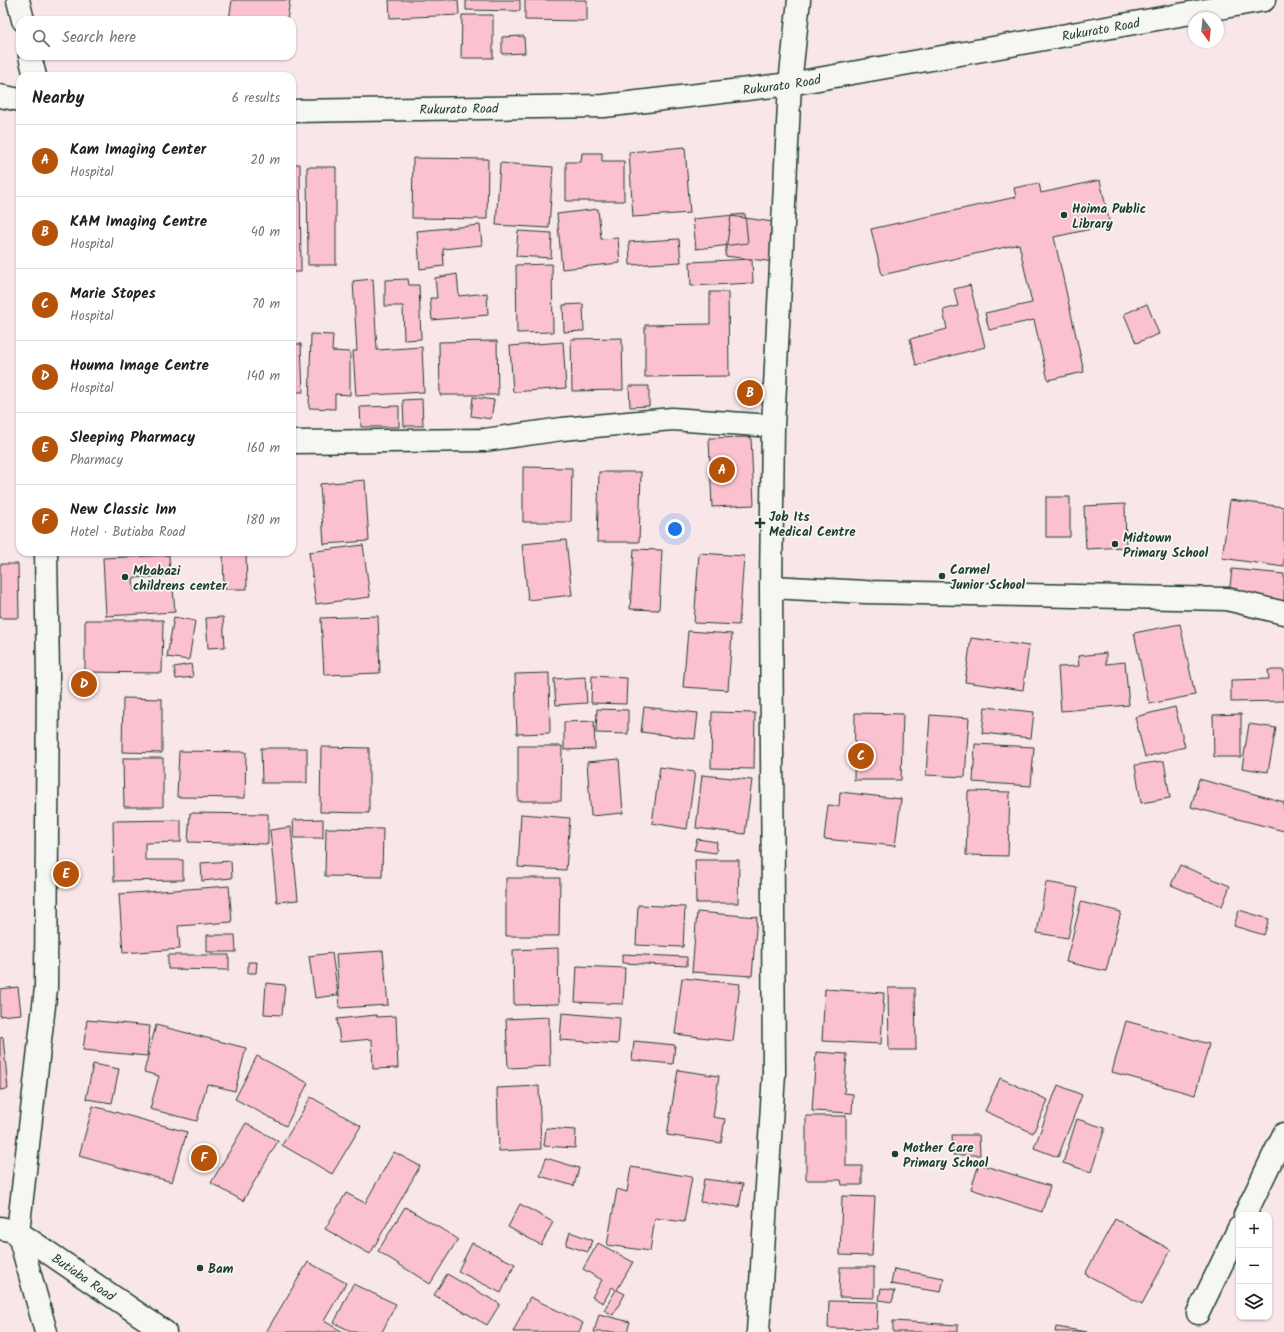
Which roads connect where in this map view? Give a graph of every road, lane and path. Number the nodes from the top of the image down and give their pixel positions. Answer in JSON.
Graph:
{"nodes":[{"id":1,"x":18,"y":0,"type":"edge"},
{"id":2,"x":799,"y":0,"type":"edge"},
{"id":3,"x":1264,"y":0,"type":"edge"},
{"id":4,"x":22,"y":16,"type":"edge"},
{"id":5,"x":31,"y":60,"type":"edge"},
{"id":6,"x":34,"y":72,"type":"edge"},
{"id":7,"x":790,"y":84,"type":"junction"},
{"id":8,"x":0,"y":96,"type":"edge"},
{"id":9,"x":16,"y":99,"type":"edge"},
{"id":10,"x":296,"y":111,"type":"edge"},
{"id":11,"x":773,"y":426,"type":"junction"},
{"id":12,"x":296,"y":442,"type":"edge"},
{"id":13,"x":46,"y":556,"type":"edge"},
{"id":14,"x":771,"y":588,"type":"junction"},
{"id":15,"x":1284,"y":613,"type":"edge"},
{"id":16,"x":1284,"y":1134,"type":"edge"},
{"id":17,"x":1247,"y":1212,"type":"edge"},
{"id":18,"x":9,"y":1230,"type":"edge"},
{"id":19,"x":1236,"y":1234,"type":"edge"},
{"id":20,"x":1198,"y":1313,"type":"dead end"},
{"id":21,"x":46,"y":1332,"type":"edge"},
{"id":22,"x":165,"y":1332,"type":"edge"},
{"id":23,"x":758,"y":1332,"type":"edge"}],
"edges":[{"from":1,"to":4,"type":"street"},
{"from":2,"to":7,"type":"street"},
{"from":3,"to":7,"type":"street","name":"Rukurato Road"},
{"from":5,"to":6,"type":"street"},
{"from":7,"to":10,"type":"street","name":"Rukurato Road"},
{"from":7,"to":11,"type":"street"},
{"from":8,"to":9,"type":"street"},
{"from":11,"to":12,"type":"street"},
{"from":11,"to":14,"type":"street"},
{"from":13,"to":18,"type":"street"},
{"from":14,"to":15,"type":"street"},
{"from":14,"to":23,"type":"street"},
{"from":16,"to":17,"type":"street"},
{"from":18,"to":21,"type":"street"},
{"from":18,"to":22,"type":"street","name":"Butiaba Road"},
{"from":19,"to":20,"type":"street"}]}
